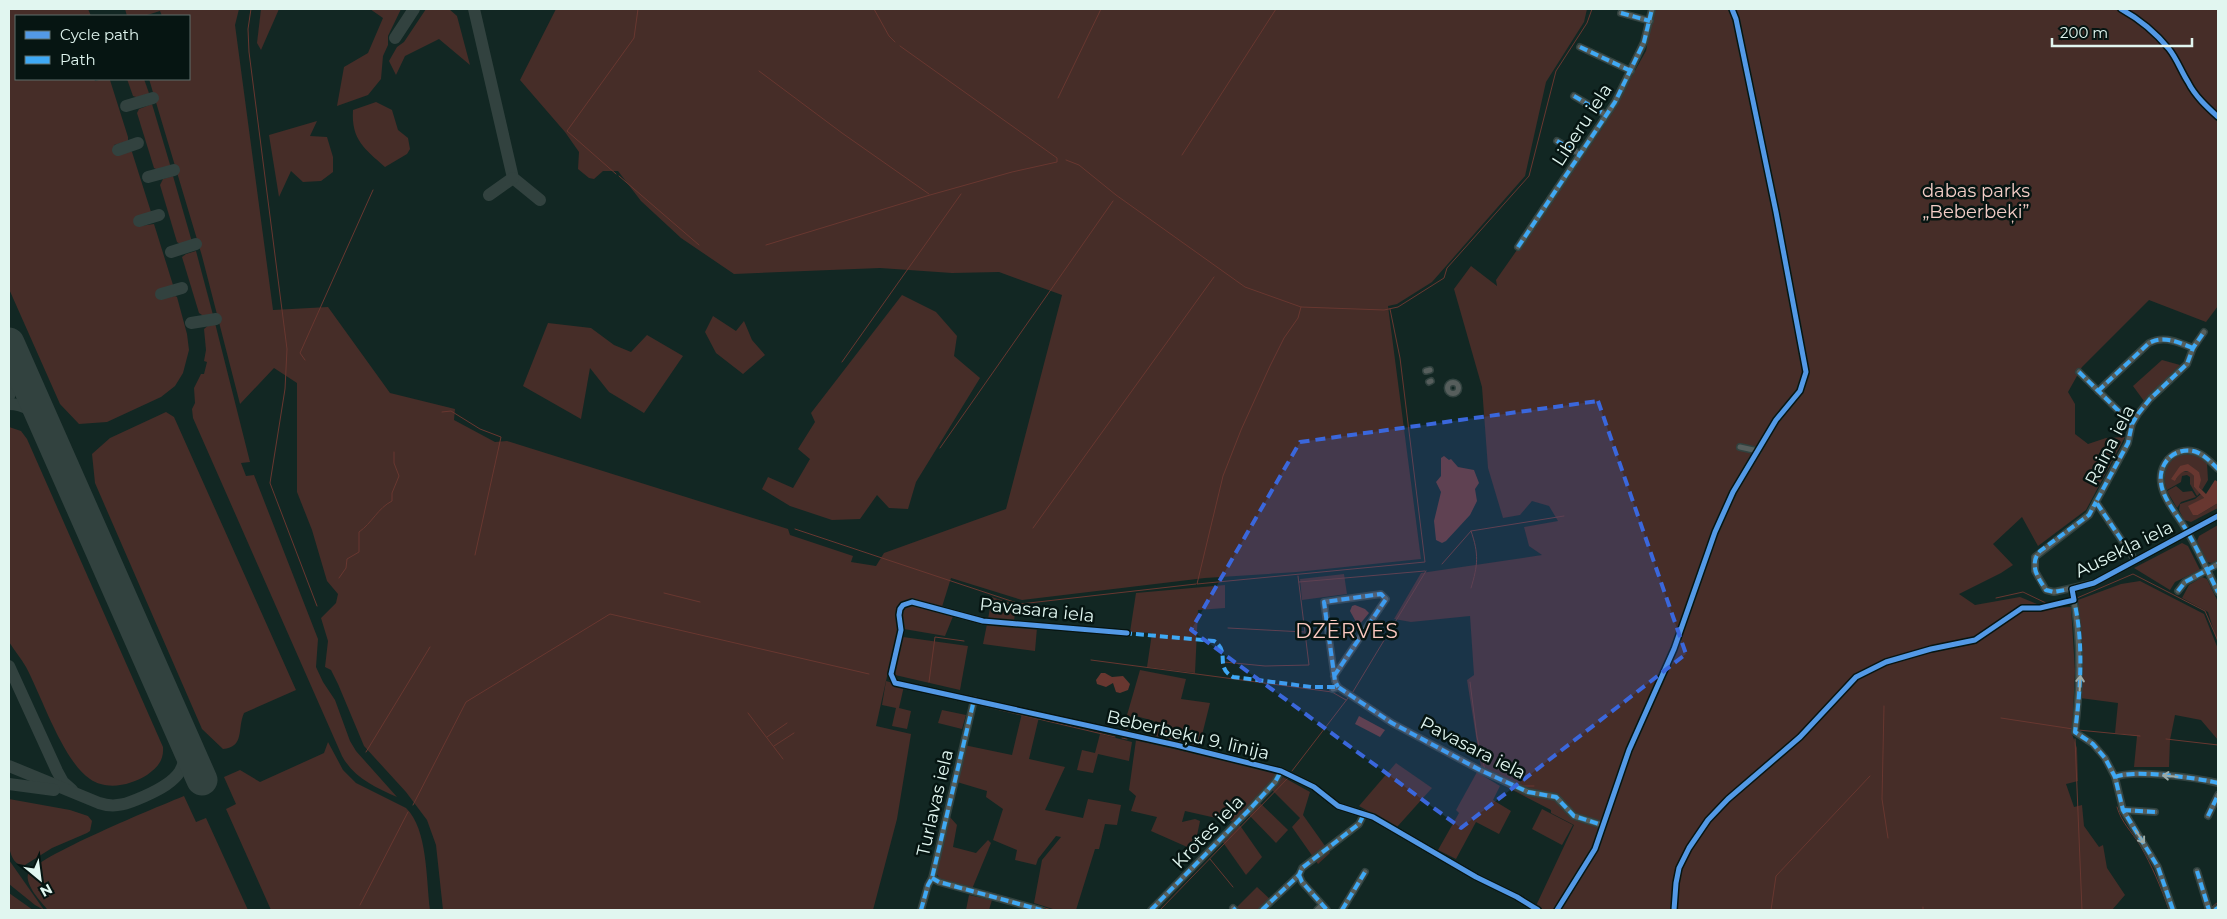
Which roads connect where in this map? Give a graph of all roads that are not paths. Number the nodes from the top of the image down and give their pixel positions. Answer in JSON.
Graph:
{"nodes":[{"id":1,"x":1652,"y":9,"type":"edge"},
{"id":2,"x":1732,"y":9,"type":"edge"},
{"id":3,"x":1621,"y":13,"type":"dead end"},
{"id":4,"x":1650,"y":21,"type":"junction"},
{"id":5,"x":1580,"y":47,"type":"dead end"},
{"id":6,"x":1631,"y":71,"type":"junction"},
{"id":7,"x":1574,"y":96,"type":"dead end"},
{"id":8,"x":1606,"y":115,"type":"junction"},
{"id":9,"x":1557,"y":141,"type":"dead end"},
{"id":10,"x":1580,"y":154,"type":"junction"},
{"id":11,"x":1518,"y":247,"type":"dead end"},
{"id":12,"x":2204,"y":332,"type":"dead end"},
{"id":13,"x":2192,"y":348,"type":"junction"},
{"id":14,"x":2079,"y":372,"type":"dead end"},
{"id":15,"x":2098,"y":391,"type":"junction"},
{"id":16,"x":2132,"y":424,"type":"junction"},
{"id":17,"x":1740,"y":447,"type":"dead end"},
{"id":18,"x":1758,"y":451,"type":"junction"},
{"id":19,"x":2218,"y":468,"type":"edge"},
{"id":20,"x":2096,"y":502,"type":"junction"},
{"id":21,"x":2218,"y":516,"type":"edge"},
{"id":22,"x":2188,"y":532,"type":"junction"},
{"id":23,"x":2135,"y":560,"type":"junction"},
{"id":24,"x":2218,"y":564,"type":"edge"},
{"id":25,"x":2207,"y":570,"type":"junction"},
{"id":26,"x":2072,"y":589,"type":"junction"},
{"id":27,"x":2178,"y":591,"type":"dead end"},
{"id":28,"x":2218,"y":592,"type":"edge"},
{"id":29,"x":1127,"y":633,"type":"dead end"},
{"id":30,"x":1334,"y":678,"type":"junction"},
{"id":31,"x":892,"y":679,"type":"joint"},
{"id":32,"x":974,"y":700,"type":"junction"},
{"id":33,"x":1282,"y":771,"type":"junction"},
{"id":34,"x":2115,"y":777,"type":"junction"},
{"id":35,"x":2218,"y":783,"type":"edge"},
{"id":36,"x":2218,"y":795,"type":"edge"},
{"id":37,"x":2123,"y":810,"type":"junction"},
{"id":38,"x":2155,"y":812,"type":"dead end"},
{"id":39,"x":1364,"y":814,"type":"junction"},
{"id":40,"x":2208,"y":816,"type":"dead end"},
{"id":41,"x":1602,"y":825,"type":"junction"},
{"id":42,"x":2197,"y":871,"type":"dead end"},
{"id":43,"x":1365,"y":872,"type":"dead end"},
{"id":44,"x":1299,"y":875,"type":"junction"},
{"id":45,"x":932,"y":878,"type":"junction"},
{"id":46,"x":1322,"y":905,"type":"junction"},
{"id":47,"x":2218,"y":908,"type":"edge"},
{"id":48,"x":921,"y":910,"type":"edge"},
{"id":49,"x":1041,"y":910,"type":"edge"},
{"id":50,"x":1151,"y":910,"type":"edge"},
{"id":51,"x":1262,"y":910,"type":"edge"},
{"id":52,"x":1317,"y":910,"type":"edge"},
{"id":53,"x":1327,"y":910,"type":"edge"},
{"id":54,"x":1342,"y":910,"type":"edge"},
{"id":55,"x":1535,"y":910,"type":"edge"},
{"id":56,"x":1558,"y":910,"type":"edge"},
{"id":57,"x":2173,"y":910,"type":"edge"},
{"id":58,"x":2209,"y":910,"type":"edge"},
{"id":59,"x":2215,"y":910,"type":"edge"}],
"edges":[{"from":1,"to":4,"type":"street","name":"Liberu iela"},
{"from":2,"to":18,"type":"street"},
{"from":3,"to":4,"type":"street"},
{"from":4,"to":6,"type":"street","name":"Liberu iela"},
{"from":5,"to":6,"type":"street"},
{"from":6,"to":8,"type":"street","name":"Liberu iela"},
{"from":7,"to":8,"type":"street"},
{"from":8,"to":10,"type":"street","name":"Liberu iela"},
{"from":9,"to":10,"type":"street"},
{"from":10,"to":11,"type":"street","name":"Liberu iela"},
{"from":12,"to":13,"type":"street","name":"Raiņa iela"},
{"from":13,"to":15,"type":"street"},
{"from":13,"to":16,"type":"street","name":"Raiņa iela"},
{"from":14,"to":15,"type":"street"},
{"from":15,"to":16,"type":"street"},
{"from":16,"to":20,"type":"street","name":"Raiņa iela"},
{"from":17,"to":18,"type":"street"},
{"from":18,"to":41,"type":"street"},
{"from":19,"to":22,"type":"street"},
{"from":20,"to":23,"type":"street","name":"Raiņa iela"},
{"from":20,"to":26,"type":"street","name":"Ausekļa iela"},
{"from":21,"to":22,"type":"street","name":"Ausekļa iela"},
{"from":22,"to":23,"type":"street","name":"Ausekļa iela"},
{"from":22,"to":25,"type":"street"},
{"from":23,"to":26,"type":"street","name":"Ausekļa iela"},
{"from":24,"to":25,"type":"street"},
{"from":25,"to":27,"type":"street"},
{"from":25,"to":28,"type":"street"},
{"from":34,"to":26,"type":"street","one_way":true},
{"from":29,"to":31,"type":"street","name":"Pavasara iela"},
{"from":30,"to":30,"type":"street"},
{"from":30,"to":41,"type":"street","name":"Pavasara iela"},
{"from":31,"to":32,"type":"street","name":"Beberbeķu 9. līnija"},
{"from":32,"to":33,"type":"street","name":"Beberbeķu 9. līnija"},
{"from":32,"to":45,"type":"street","name":"Turlavas iela"},
{"from":33,"to":39,"type":"street","name":"Beberbeķu 9. līnija"},
{"from":33,"to":50,"type":"street","name":"Krotes iela"},
{"from":35,"to":34,"type":"street","one_way":true},
{"from":34,"to":37,"type":"street"},
{"from":36,"to":40,"type":"street"},
{"from":37,"to":38,"type":"street"},
{"from":37,"to":57,"type":"street","one_way":true},
{"from":39,"to":44,"type":"street"},
{"from":39,"to":55,"type":"street","name":"Beberbeķu 9. līnija"},
{"from":41,"to":56,"type":"street"},
{"from":42,"to":58,"type":"street"},
{"from":43,"to":54,"type":"street"},
{"from":44,"to":46,"type":"street"},
{"from":44,"to":51,"type":"street"},
{"from":45,"to":48,"type":"street","name":"Turlavas iela"},
{"from":45,"to":49,"type":"street"},
{"from":46,"to":52,"type":"street"},
{"from":46,"to":53,"type":"street"},
{"from":47,"to":59,"type":"street"}]}
